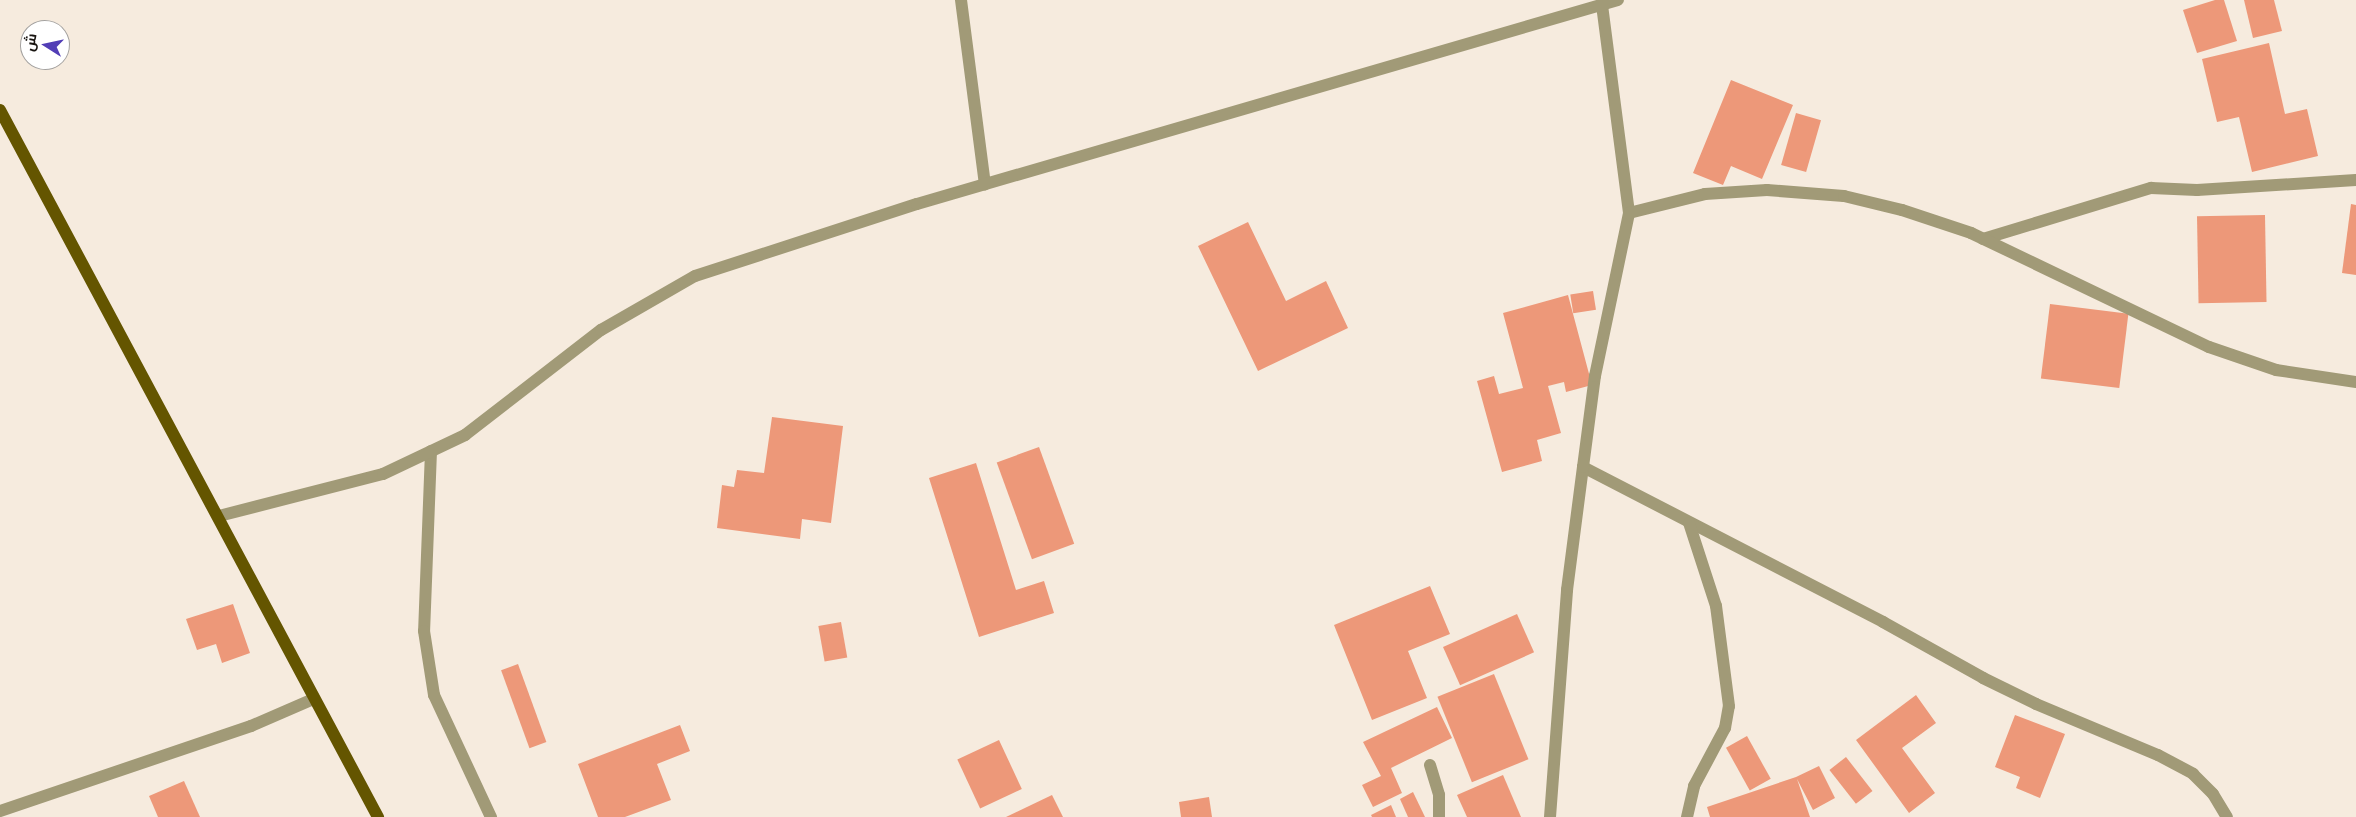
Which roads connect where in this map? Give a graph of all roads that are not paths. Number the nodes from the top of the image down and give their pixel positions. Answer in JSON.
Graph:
{"nodes":[{"id":1,"x":961,"y":0,"type":"edge"},
{"id":2,"x":1618,"y":0,"type":"edge"},
{"id":3,"x":1602,"y":5,"type":"junction"},
{"id":4,"x":0,"y":110,"type":"edge"},
{"id":5,"x":2356,"y":180,"type":"edge"},
{"id":6,"x":985,"y":184,"type":"junction"},
{"id":7,"x":1629,"y":213,"type":"junction"},
{"id":8,"x":1984,"y":239,"type":"junction"},
{"id":9,"x":2356,"y":382,"type":"edge"},
{"id":10,"x":431,"y":451,"type":"junction"},
{"id":11,"x":1583,"y":467,"type":"junction"},
{"id":12,"x":219,"y":516,"type":"junction"},
{"id":13,"x":1689,"y":523,"type":"junction"},
{"id":14,"x":313,"y":699,"type":"junction"},
{"id":15,"x":1430,"y":765,"type":"dead end"},
{"id":16,"x":0,"y":811,"type":"edge"},
{"id":17,"x":378,"y":817,"type":"edge"},
{"id":18,"x":491,"y":817,"type":"edge"},
{"id":19,"x":1439,"y":817,"type":"edge"},
{"id":20,"x":1550,"y":817,"type":"edge"},
{"id":21,"x":1687,"y":817,"type":"edge"},
{"id":22,"x":2227,"y":817,"type":"edge"}],
"edges":[{"from":1,"to":6,"type":"street"},
{"from":2,"to":3,"type":"street"},
{"from":3,"to":6,"type":"street"},
{"from":3,"to":7,"type":"street"},
{"from":4,"to":12,"type":"main road"},
{"from":5,"to":8,"type":"street"},
{"from":6,"to":10,"type":"street"},
{"from":7,"to":8,"type":"street"},
{"from":7,"to":11,"type":"street"},
{"from":8,"to":9,"type":"street"},
{"from":10,"to":12,"type":"street"},
{"from":10,"to":18,"type":"street"},
{"from":11,"to":13,"type":"street"},
{"from":11,"to":20,"type":"street"},
{"from":12,"to":14,"type":"main road"},
{"from":13,"to":21,"type":"street"},
{"from":13,"to":22,"type":"street"},
{"from":14,"to":16,"type":"street"},
{"from":14,"to":17,"type":"main road"},
{"from":15,"to":19,"type":"street"}]}
